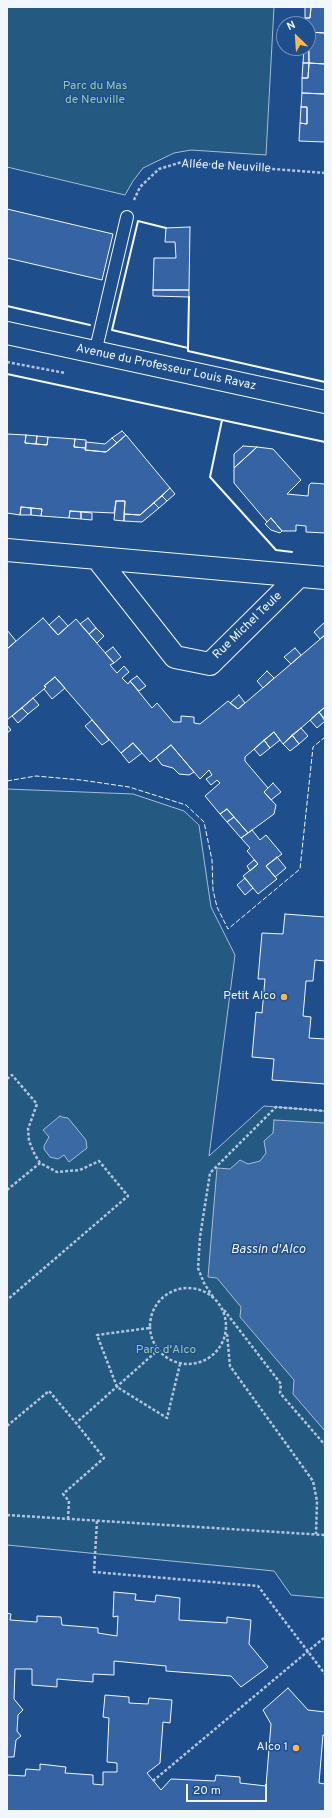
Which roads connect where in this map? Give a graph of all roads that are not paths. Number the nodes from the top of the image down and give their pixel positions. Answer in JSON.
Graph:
{"nodes":[{"id":1,"x":127,"y":217,"type":"road end"},
{"id":2,"x":7,"y":333,"type":"edge"},
{"id":3,"x":96,"y":353,"type":"junction"},
{"id":4,"x":325,"y":402,"type":"edge"},
{"id":5,"x":7,"y":550,"type":"edge"},
{"id":6,"x":97,"y":558,"type":"junction"},
{"id":7,"x":299,"y":576,"type":"junction"},
{"id":8,"x":325,"y":578,"type":"edge"}],
"edges":[{"from":1,"to":3,"type":"lane"},
{"from":2,"to":3,"type":"street","name":"Avenue du Professeur Louis Ravaz"},
{"from":3,"to":4,"type":"street","name":"Avenue du Professeur Louis Ravaz"},
{"from":5,"to":6,"type":"street","name":"Rue Michel Teule"},
{"from":6,"to":7,"type":"street","name":"Rue Michel Teule"},
{"from":6,"to":7,"type":"street","name":"Rue Michel Teule"},
{"from":7,"to":8,"type":"street","name":"Rue Michel Teule"}]}
